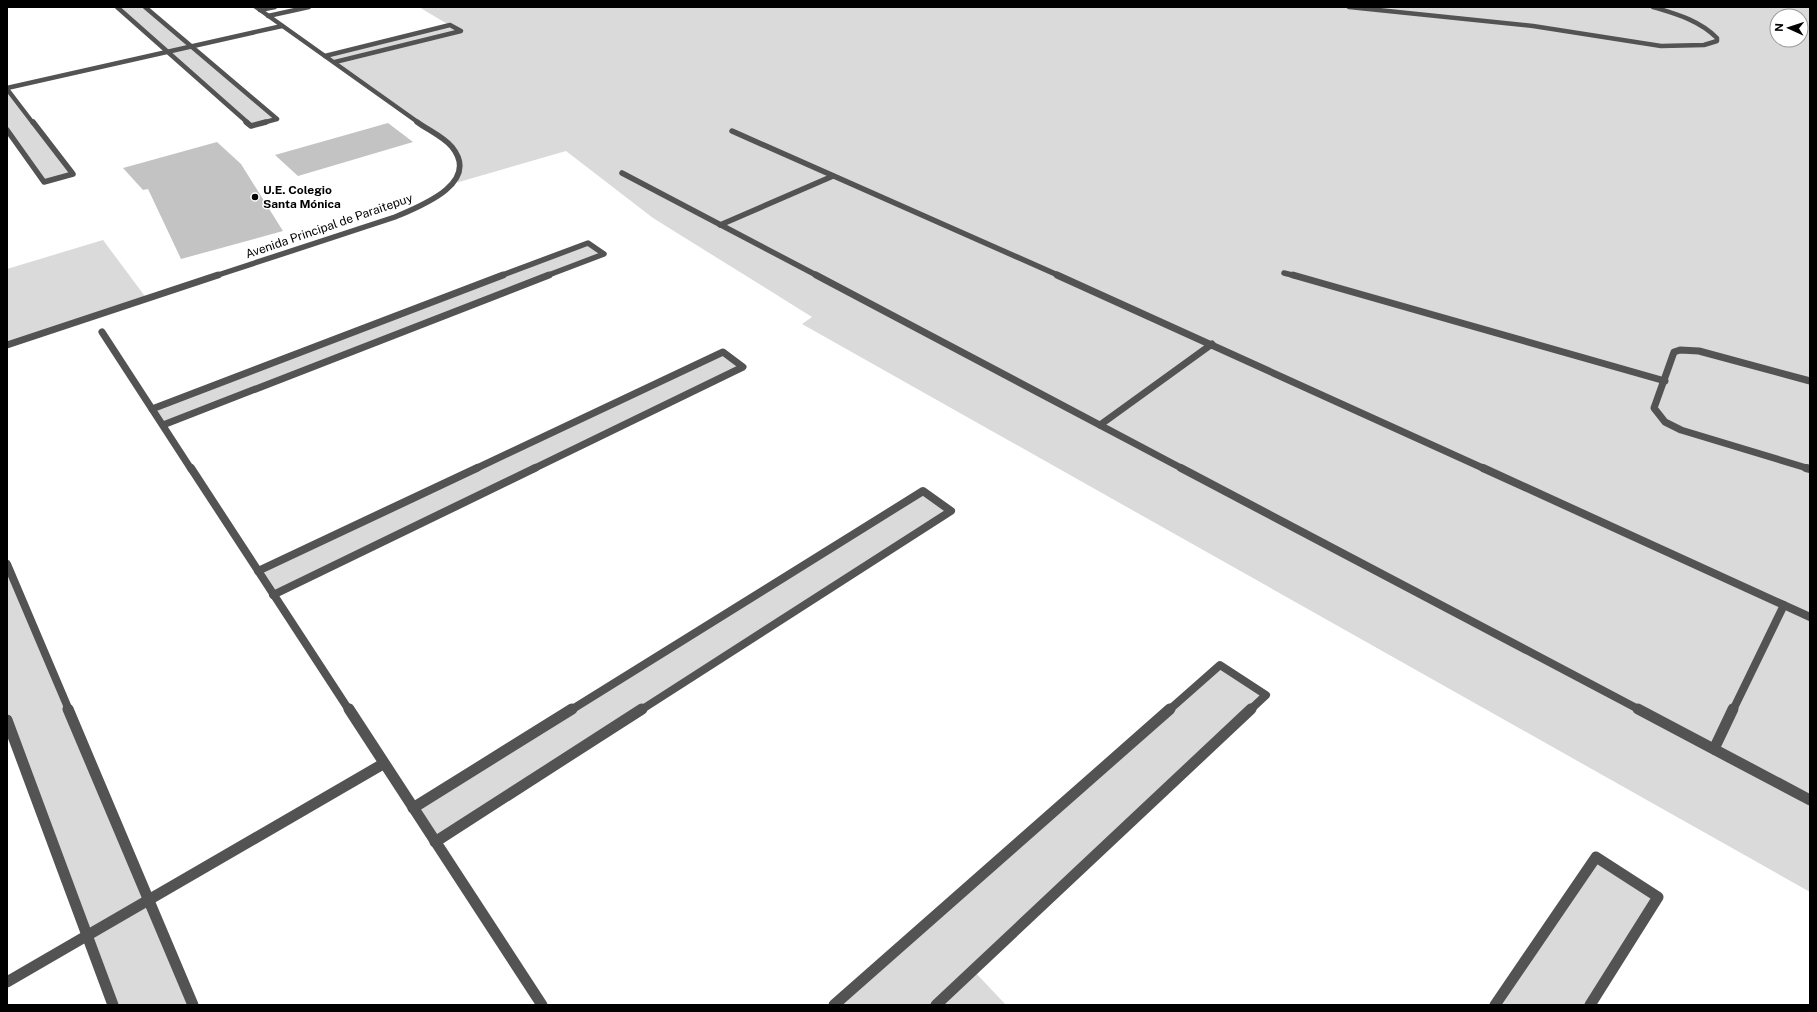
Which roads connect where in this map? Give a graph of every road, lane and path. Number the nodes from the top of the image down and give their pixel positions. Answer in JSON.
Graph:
{"nodes":[{"id":1,"x":117,"y":7,"type":"edge"},
{"id":2,"x":145,"y":7,"type":"edge"},
{"id":3,"x":275,"y":7,"type":"edge"},
{"id":4,"x":309,"y":7,"type":"edge"},
{"id":5,"x":1349,"y":7,"type":"edge"},
{"id":6,"x":1653,"y":7,"type":"edge"},
{"id":7,"x":258,"y":9,"type":"edge"},
{"id":8,"x":268,"y":16,"type":"junction"},
{"id":9,"x":282,"y":26,"type":"junction"},
{"id":10,"x":191,"y":46,"type":"junction"},
{"id":11,"x":167,"y":52,"type":"junction"},
{"id":12,"x":325,"y":56,"type":"junction"},
{"id":13,"x":334,"y":62,"type":"junction"},
{"id":14,"x":7,"y":88,"type":"edge"},
{"id":15,"x":7,"y":130,"type":"edge"},
{"id":16,"x":732,"y":131,"type":"dead end"},
{"id":17,"x":622,"y":173,"type":"dead end"},
{"id":18,"x":833,"y":176,"type":"junction"},
{"id":19,"x":720,"y":225,"type":"junction"},
{"id":20,"x":1284,"y":273,"type":"dead end"},
{"id":21,"x":102,"y":332,"type":"dead end"},
{"id":22,"x":1212,"y":344,"type":"junction"},
{"id":23,"x":7,"y":345,"type":"edge"},
{"id":24,"x":1665,"y":381,"type":"junction"},
{"id":25,"x":1810,"y":381,"type":"edge"},
{"id":26,"x":152,"y":409,"type":"junction"},
{"id":27,"x":163,"y":425,"type":"junction"},
{"id":28,"x":1100,"y":425,"type":"junction"},
{"id":29,"x":1810,"y":469,"type":"edge"},
{"id":30,"x":7,"y":564,"type":"edge"},
{"id":31,"x":258,"y":571,"type":"junction"},
{"id":32,"x":9,"y":576,"type":"edge"},
{"id":33,"x":273,"y":595,"type":"junction"},
{"id":34,"x":1784,"y":605,"type":"junction"},
{"id":35,"x":1810,"y":617,"type":"edge"},
{"id":36,"x":7,"y":720,"type":"edge"},
{"id":37,"x":1714,"y":749,"type":"junction"},
{"id":38,"x":384,"y":764,"type":"junction"},
{"id":39,"x":1810,"y":800,"type":"edge"},
{"id":40,"x":413,"y":808,"type":"junction"},
{"id":41,"x":435,"y":842,"type":"junction"},
{"id":42,"x":149,"y":900,"type":"junction"},
{"id":43,"x":87,"y":936,"type":"junction"},
{"id":44,"x":7,"y":982,"type":"edge"},
{"id":45,"x":113,"y":1005,"type":"edge"},
{"id":46,"x":193,"y":1005,"type":"edge"},
{"id":47,"x":542,"y":1005,"type":"edge"},
{"id":48,"x":834,"y":1005,"type":"edge"},
{"id":49,"x":936,"y":1005,"type":"edge"},
{"id":50,"x":1495,"y":1005,"type":"edge"},
{"id":51,"x":1590,"y":1005,"type":"edge"}],
"edges":[{"from":1,"to":11,"type":"street"},
{"from":2,"to":10,"type":"street"},
{"from":3,"to":7,"type":"street"},
{"from":4,"to":8,"type":"street"},
{"from":5,"to":6,"type":"street"},
{"from":7,"to":8,"type":"street","name":"Avenida Principal de Paraitepuy"},
{"from":8,"to":9,"type":"street","name":"Avenida Principal de Paraitepuy"},
{"from":9,"to":10,"type":"street"},
{"from":9,"to":12,"type":"street","name":"Avenida Principal de Paraitepuy"},
{"from":10,"to":11,"type":"street"},
{"from":10,"to":11,"type":"street"},
{"from":11,"to":14,"type":"street"},
{"from":12,"to":13,"type":"street","name":"Avenida Principal de Paraitepuy"},
{"from":12,"to":13,"type":"street"},
{"from":13,"to":23,"type":"street","name":"Avenida Principal de Paraitepuy"},
{"from":14,"to":15,"type":"street"},
{"from":16,"to":18,"type":"street"},
{"from":17,"to":19,"type":"street"},
{"from":18,"to":19,"type":"street"},
{"from":18,"to":22,"type":"street"},
{"from":19,"to":28,"type":"street"},
{"from":20,"to":24,"type":"street"},
{"from":21,"to":26,"type":"street"},
{"from":22,"to":28,"type":"street"},
{"from":22,"to":34,"type":"street"},
{"from":24,"to":25,"type":"street"},
{"from":24,"to":29,"type":"street"},
{"from":26,"to":27,"type":"street"},
{"from":26,"to":27,"type":"street"},
{"from":27,"to":31,"type":"street"},
{"from":28,"to":37,"type":"street"},
{"from":30,"to":32,"type":"street"},
{"from":31,"to":33,"type":"street"},
{"from":31,"to":33,"type":"street"},
{"from":32,"to":42,"type":"street"},
{"from":33,"to":38,"type":"street"},
{"from":34,"to":35,"type":"street"},
{"from":34,"to":37,"type":"street"},
{"from":36,"to":43,"type":"street"},
{"from":37,"to":39,"type":"street"},
{"from":38,"to":40,"type":"street"},
{"from":38,"to":42,"type":"street"},
{"from":40,"to":41,"type":"street"},
{"from":40,"to":41,"type":"street"},
{"from":41,"to":47,"type":"street"},
{"from":42,"to":43,"type":"street"},
{"from":42,"to":46,"type":"street"},
{"from":43,"to":44,"type":"street"},
{"from":43,"to":45,"type":"street"},
{"from":48,"to":49,"type":"street"},
{"from":50,"to":51,"type":"street"}]}
